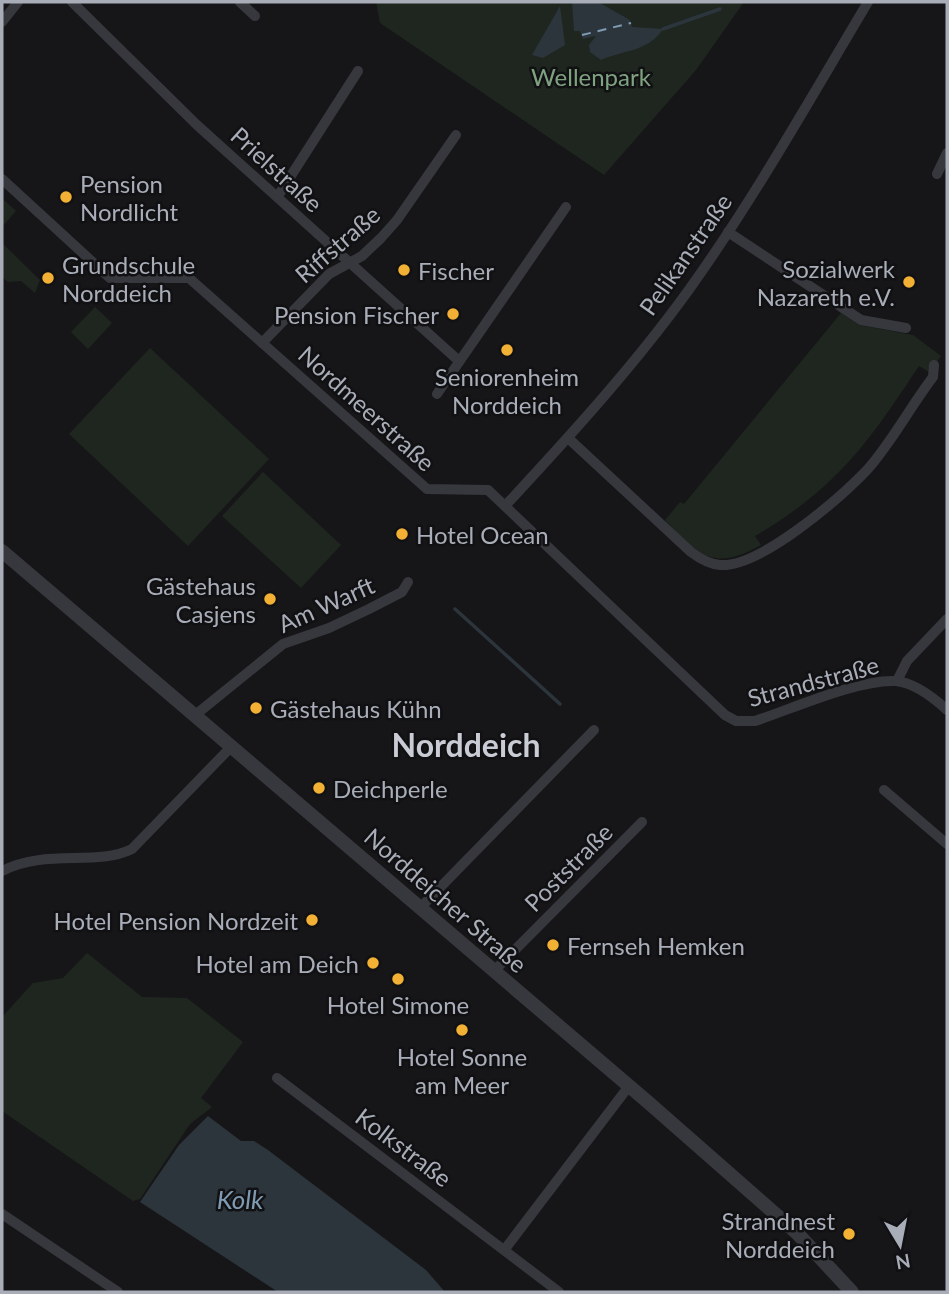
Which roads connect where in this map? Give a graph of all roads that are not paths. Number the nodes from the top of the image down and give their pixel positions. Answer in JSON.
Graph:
{"nodes":[{"id":1,"x":19,"y":2,"type":"edge"},
{"id":2,"x":72,"y":2,"type":"edge"},
{"id":3,"x":240,"y":2,"type":"edge"},
{"id":4,"x":868,"y":2,"type":"edge"},
{"id":5,"x":255,"y":16,"type":"dead end"},
{"id":6,"x":2,"y":22,"type":"edge"},
{"id":7,"x":358,"y":71,"type":"dead end"},
{"id":8,"x":456,"y":135,"type":"dead end"},
{"id":9,"x":947,"y":153,"type":"edge"},
{"id":10,"x":937,"y":174,"type":"dead end"},
{"id":11,"x":2,"y":179,"type":"edge"},
{"id":12,"x":278,"y":196,"type":"junction"},
{"id":13,"x":566,"y":207,"type":"dead end"},
{"id":14,"x":728,"y":232,"type":"junction"},
{"id":15,"x":348,"y":262,"type":"junction"},
{"id":16,"x":906,"y":328,"type":"dead end"},
{"id":17,"x":262,"y":343,"type":"junction"},
{"id":18,"x":459,"y":361,"type":"junction"},
{"id":19,"x":934,"y":365,"type":"dead end"},
{"id":20,"x":437,"y":394,"type":"dead end"},
{"id":21,"x":568,"y":438,"type":"junction"},
{"id":22,"x":505,"y":506,"type":"junction"},
{"id":23,"x":2,"y":551,"type":"edge"},
{"id":24,"x":408,"y":582,"type":"dead end"},
{"id":25,"x":947,"y":620,"type":"edge"},
{"id":26,"x":897,"y":681,"type":"junction"},
{"id":27,"x":947,"y":710,"type":"edge"},
{"id":28,"x":725,"y":715,"type":"joint"},
{"id":29,"x":194,"y":716,"type":"junction"},
{"id":30,"x":594,"y":730,"type":"dead end"},
{"id":31,"x":231,"y":747,"type":"junction"},
{"id":32,"x":884,"y":790,"type":"dead end"},
{"id":33,"x":642,"y":822,"type":"dead end"},
{"id":34,"x":947,"y":844,"type":"edge"},
{"id":35,"x":2,"y":871,"type":"edge"},
{"id":36,"x":420,"y":908,"type":"junction"},
{"id":37,"x":494,"y":971,"type":"junction"},
{"id":38,"x":277,"y":1078,"type":"dead end"},
{"id":39,"x":629,"y":1086,"type":"junction"},
{"id":40,"x":2,"y":1214,"type":"edge"},
{"id":41,"x":505,"y":1249,"type":"junction"},
{"id":42,"x":118,"y":1292,"type":"edge"},
{"id":43,"x":559,"y":1292,"type":"edge"},
{"id":44,"x":852,"y":1292,"type":"edge"}],
"edges":[{"from":1,"to":6,"type":"street"},
{"from":2,"to":12,"type":"street","name":"Prielstraße"},
{"from":3,"to":5,"type":"street"},
{"from":4,"to":14,"type":"street","name":"Pelikanstraße"},
{"from":7,"to":12,"type":"street"},
{"from":8,"to":15,"type":"street","name":"Riffstraße"},
{"from":9,"to":10,"type":"street"},
{"from":11,"to":17,"type":"street","name":"Nordmeerstraße"},
{"from":12,"to":15,"type":"street","name":"Prielstraße"},
{"from":13,"to":18,"type":"street"},
{"from":14,"to":16,"type":"street"},
{"from":14,"to":21,"type":"street","name":"Pelikanstraße"},
{"from":15,"to":17,"type":"street","name":"Riffstraße"},
{"from":15,"to":18,"type":"street","name":"Prielstraße"},
{"from":17,"to":22,"type":"street","name":"Nordmeerstraße"},
{"from":18,"to":20,"type":"street"},
{"from":19,"to":21,"type":"street"},
{"from":21,"to":22,"type":"street","name":"Pelikanstraße"},
{"from":22,"to":28,"type":"street","name":"Nordmeerstraße"},
{"from":23,"to":29,"type":"street","name":"Norddeicher Straße"},
{"from":24,"to":29,"type":"street","name":"Am Warft"},
{"from":25,"to":26,"type":"street"},
{"from":26,"to":27,"type":"street","name":"Strandstraße"},
{"from":26,"to":28,"type":"street","name":"Strandstraße"},
{"from":29,"to":31,"type":"street","name":"Norddeicher Straße"},
{"from":30,"to":36,"type":"street"},
{"from":31,"to":35,"type":"street"},
{"from":31,"to":36,"type":"street","name":"Norddeicher Straße"},
{"from":32,"to":34,"type":"street"},
{"from":33,"to":37,"type":"street","name":"Poststraße"},
{"from":36,"to":37,"type":"street","name":"Norddeicher Straße"},
{"from":37,"to":39,"type":"street","name":"Norddeicher Straße"},
{"from":38,"to":41,"type":"street","name":"Kolkstraße"},
{"from":39,"to":41,"type":"street"},
{"from":39,"to":44,"type":"street","name":"Norddeicher Straße"},
{"from":40,"to":42,"type":"street"},
{"from":41,"to":43,"type":"street","name":"Kolkstraße"}]}
